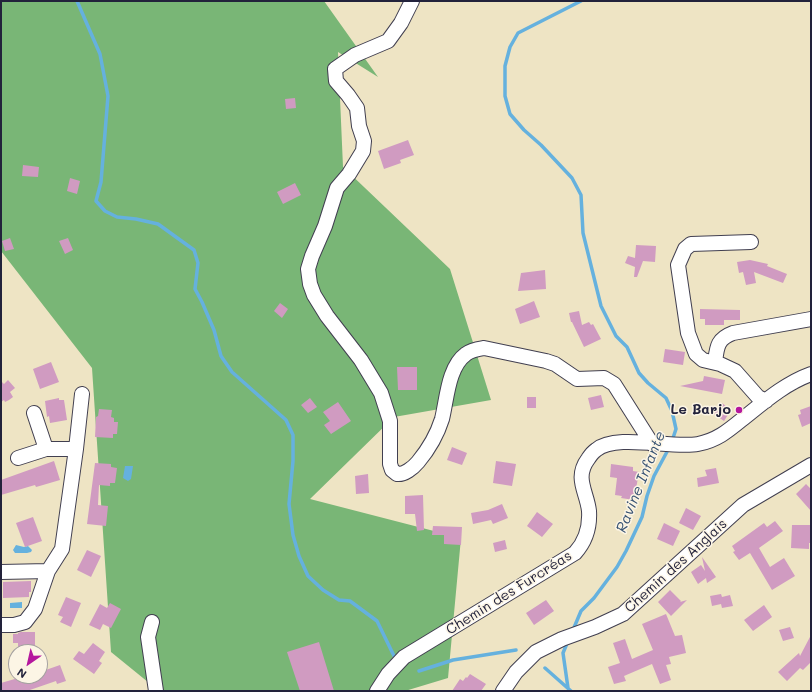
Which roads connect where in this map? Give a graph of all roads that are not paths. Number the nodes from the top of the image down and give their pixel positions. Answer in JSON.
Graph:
{"nodes":[{"id":1,"x":412,"y":1,"type":"edge"},
{"id":2,"x":751,"y":242,"type":"dead end"},
{"id":3,"x":811,"y":319,"type":"edge"},
{"id":4,"x":715,"y":362,"type":"junction"},
{"id":5,"x":811,"y":374,"type":"edge"},
{"id":6,"x":82,"y":394,"type":"dead end"},
{"id":7,"x":766,"y":402,"type":"junction"},
{"id":8,"x":34,"y":413,"type":"dead end"},
{"id":9,"x":652,"y":444,"type":"junction"},
{"id":10,"x":46,"y":449,"type":"junction"},
{"id":11,"x":76,"y":449,"type":"junction"},
{"id":12,"x":18,"y":458,"type":"dead end"},
{"id":13,"x":811,"y":465,"type":"edge"},
{"id":14,"x":48,"y":571,"type":"junction"},
{"id":15,"x":1,"y":572,"type":"edge"},
{"id":16,"x":152,"y":622,"type":"dead end"},
{"id":17,"x":1,"y":625,"type":"edge"},
{"id":18,"x":156,"y":691,"type":"edge"},
{"id":19,"x":377,"y":691,"type":"edge"},
{"id":20,"x":503,"y":691,"type":"edge"}],
"edges":[{"from":1,"to":9,"type":"street"},
{"from":2,"to":4,"type":"street"},
{"from":3,"to":4,"type":"street"},
{"from":4,"to":7,"type":"street"},
{"from":5,"to":7,"type":"street"},
{"from":6,"to":11,"type":"street"},
{"from":7,"to":9,"type":"street","name":"Chemin des Furcréas"},
{"from":8,"to":10,"type":"street"},
{"from":9,"to":19,"type":"street","name":"Chemin des Furcréas"},
{"from":10,"to":11,"type":"street"},
{"from":10,"to":12,"type":"street"},
{"from":11,"to":14,"type":"street"},
{"from":13,"to":20,"type":"street","name":"Chemin des Anglais"},
{"from":14,"to":15,"type":"street"},
{"from":14,"to":17,"type":"street"},
{"from":16,"to":18,"type":"street"}]}
